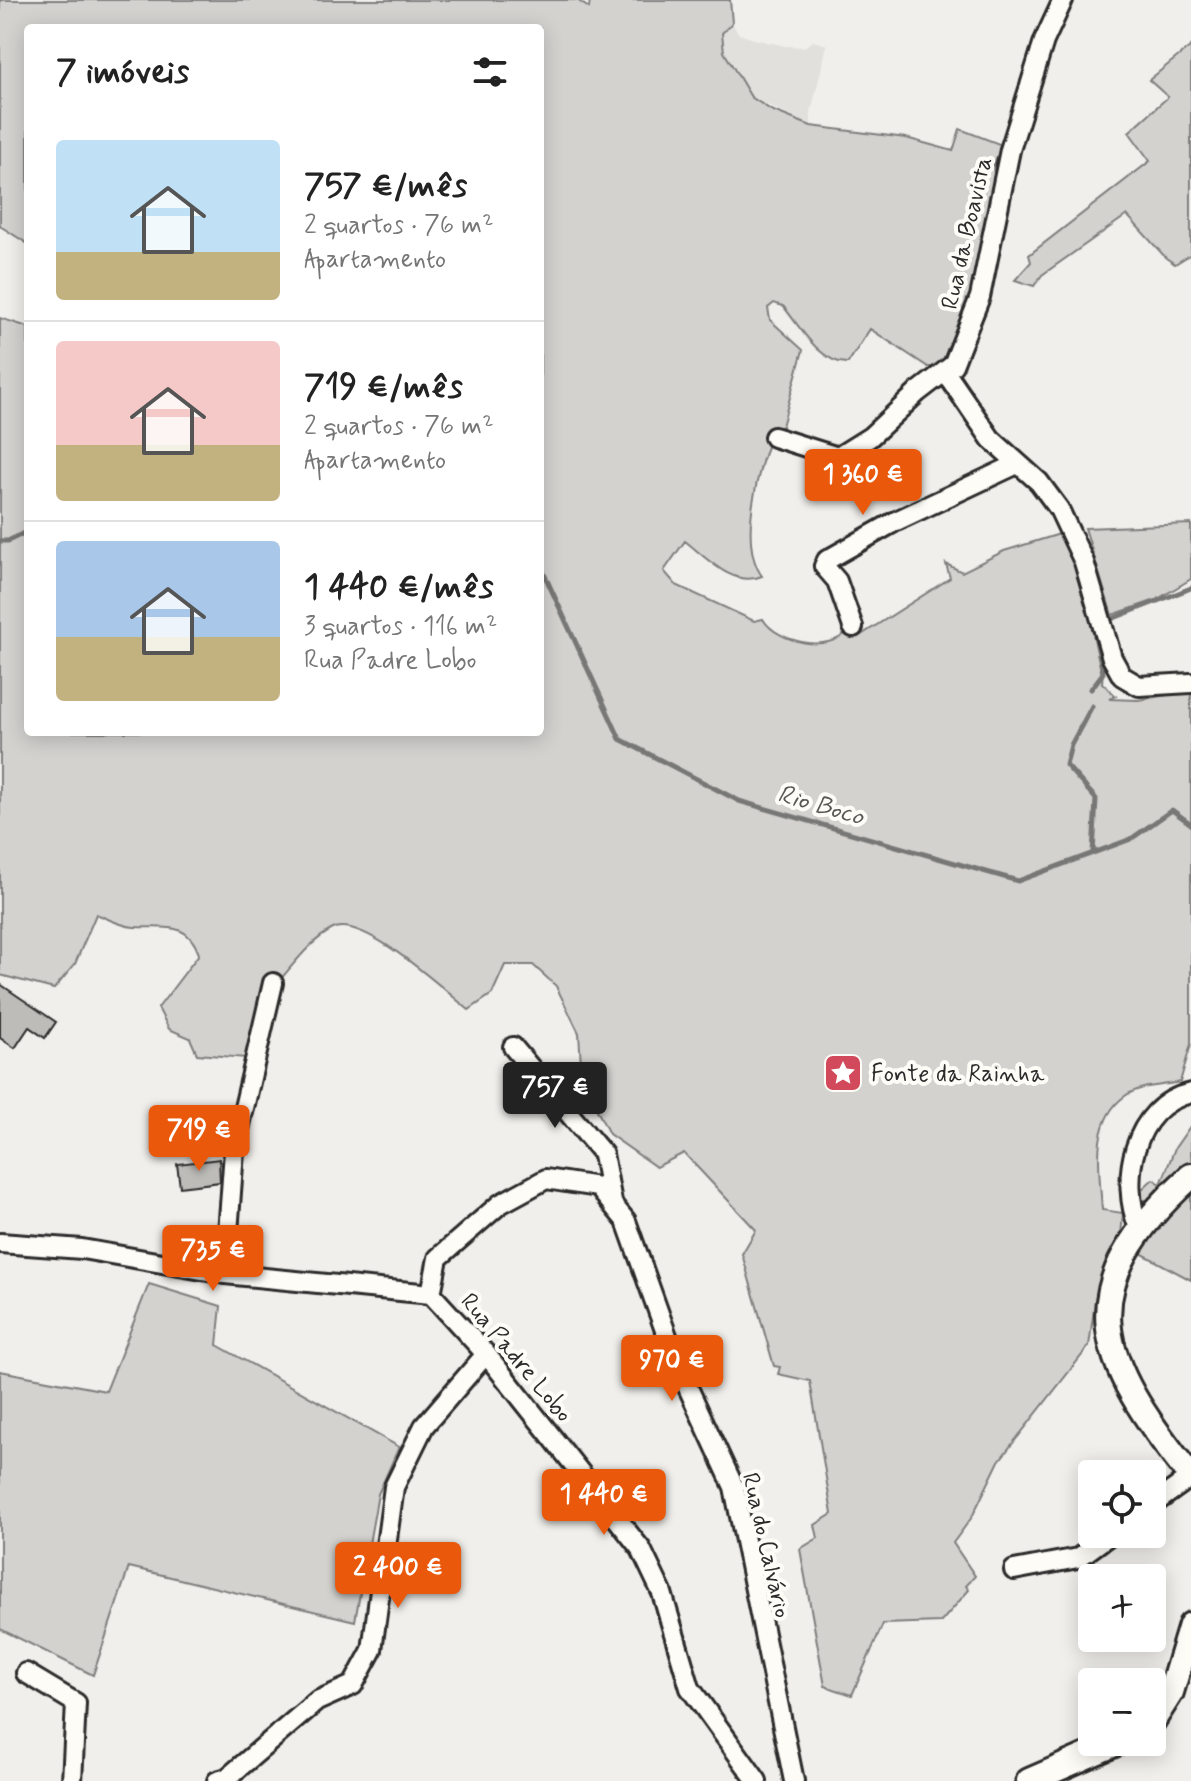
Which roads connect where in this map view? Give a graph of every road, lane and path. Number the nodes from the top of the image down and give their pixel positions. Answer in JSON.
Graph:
{"nodes":[{"id":1,"x":1063,"y":0,"type":"edge"},
{"id":2,"x":946,"y":373,"type":"junction"},
{"id":3,"x":774,"y":437,"type":"dead end"},
{"id":4,"x":1015,"y":465,"type":"junction"},
{"id":5,"x":853,"y":627,"type":"dead end"},
{"id":6,"x":1191,"y":683,"type":"edge"},
{"id":7,"x":273,"y":983,"type":"dead end"},
{"id":8,"x":513,"y":1047,"type":"dead end"},
{"id":9,"x":1191,"y":1093,"type":"edge"},
{"id":10,"x":1191,"y":1176,"type":"edge"},
{"id":11,"x":613,"y":1205,"type":"junction"},
{"id":12,"x":1139,"y":1228,"type":"junction"},
{"id":13,"x":0,"y":1243,"type":"edge"},
{"id":14,"x":225,"y":1274,"type":"junction"},
{"id":15,"x":431,"y":1294,"type":"junction"},
{"id":16,"x":486,"y":1354,"type":"junction"},
{"id":17,"x":1191,"y":1477,"type":"edge"},
{"id":18,"x":1166,"y":1495,"type":"edge"},
{"id":19,"x":1092,"y":1548,"type":"edge"},
{"id":20,"x":1014,"y":1570,"type":"dead end"},
{"id":21,"x":1191,"y":1625,"type":"edge"},
{"id":22,"x":26,"y":1673,"type":"dead end"},
{"id":23,"x":1166,"y":1700,"type":"edge"},
{"id":24,"x":1087,"y":1756,"type":"edge"},
{"id":25,"x":72,"y":1781,"type":"edge"},
{"id":26,"x":217,"y":1781,"type":"edge"},
{"id":27,"x":757,"y":1781,"type":"edge"},
{"id":28,"x":794,"y":1781,"type":"edge"},
{"id":29,"x":1029,"y":1781,"type":"edge"}],
"edges":[{"from":1,"to":2,"type":"street","name":"Rua da Boavista"},
{"from":2,"to":3,"type":"street","name":"Rua da Boavista"},
{"from":2,"to":4,"type":"street"},
{"from":4,"to":5,"type":"street"},
{"from":4,"to":6,"type":"street"},
{"from":7,"to":14,"type":"street"},
{"from":8,"to":11,"type":"street"},
{"from":9,"to":12,"type":"street"},
{"from":10,"to":12,"type":"main road"},
{"from":11,"to":15,"type":"street","name":"Rua do Calvário"},
{"from":11,"to":28,"type":"street","name":"Rua do Calvário"},
{"from":12,"to":17,"type":"main road"},
{"from":13,"to":14,"type":"street","name":"Rua Padre Lobo"},
{"from":14,"to":15,"type":"street","name":"Rua Padre Lobo"},
{"from":15,"to":16,"type":"street","name":"Rua Padre Lobo"},
{"from":16,"to":26,"type":"street"},
{"from":16,"to":27,"type":"street","name":"Rua Padre Lobo"},
{"from":17,"to":18,"type":"street"},
{"from":19,"to":20,"type":"street"},
{"from":21,"to":23,"type":"main road"},
{"from":22,"to":25,"type":"street"},
{"from":24,"to":29,"type":"main road"}]}
